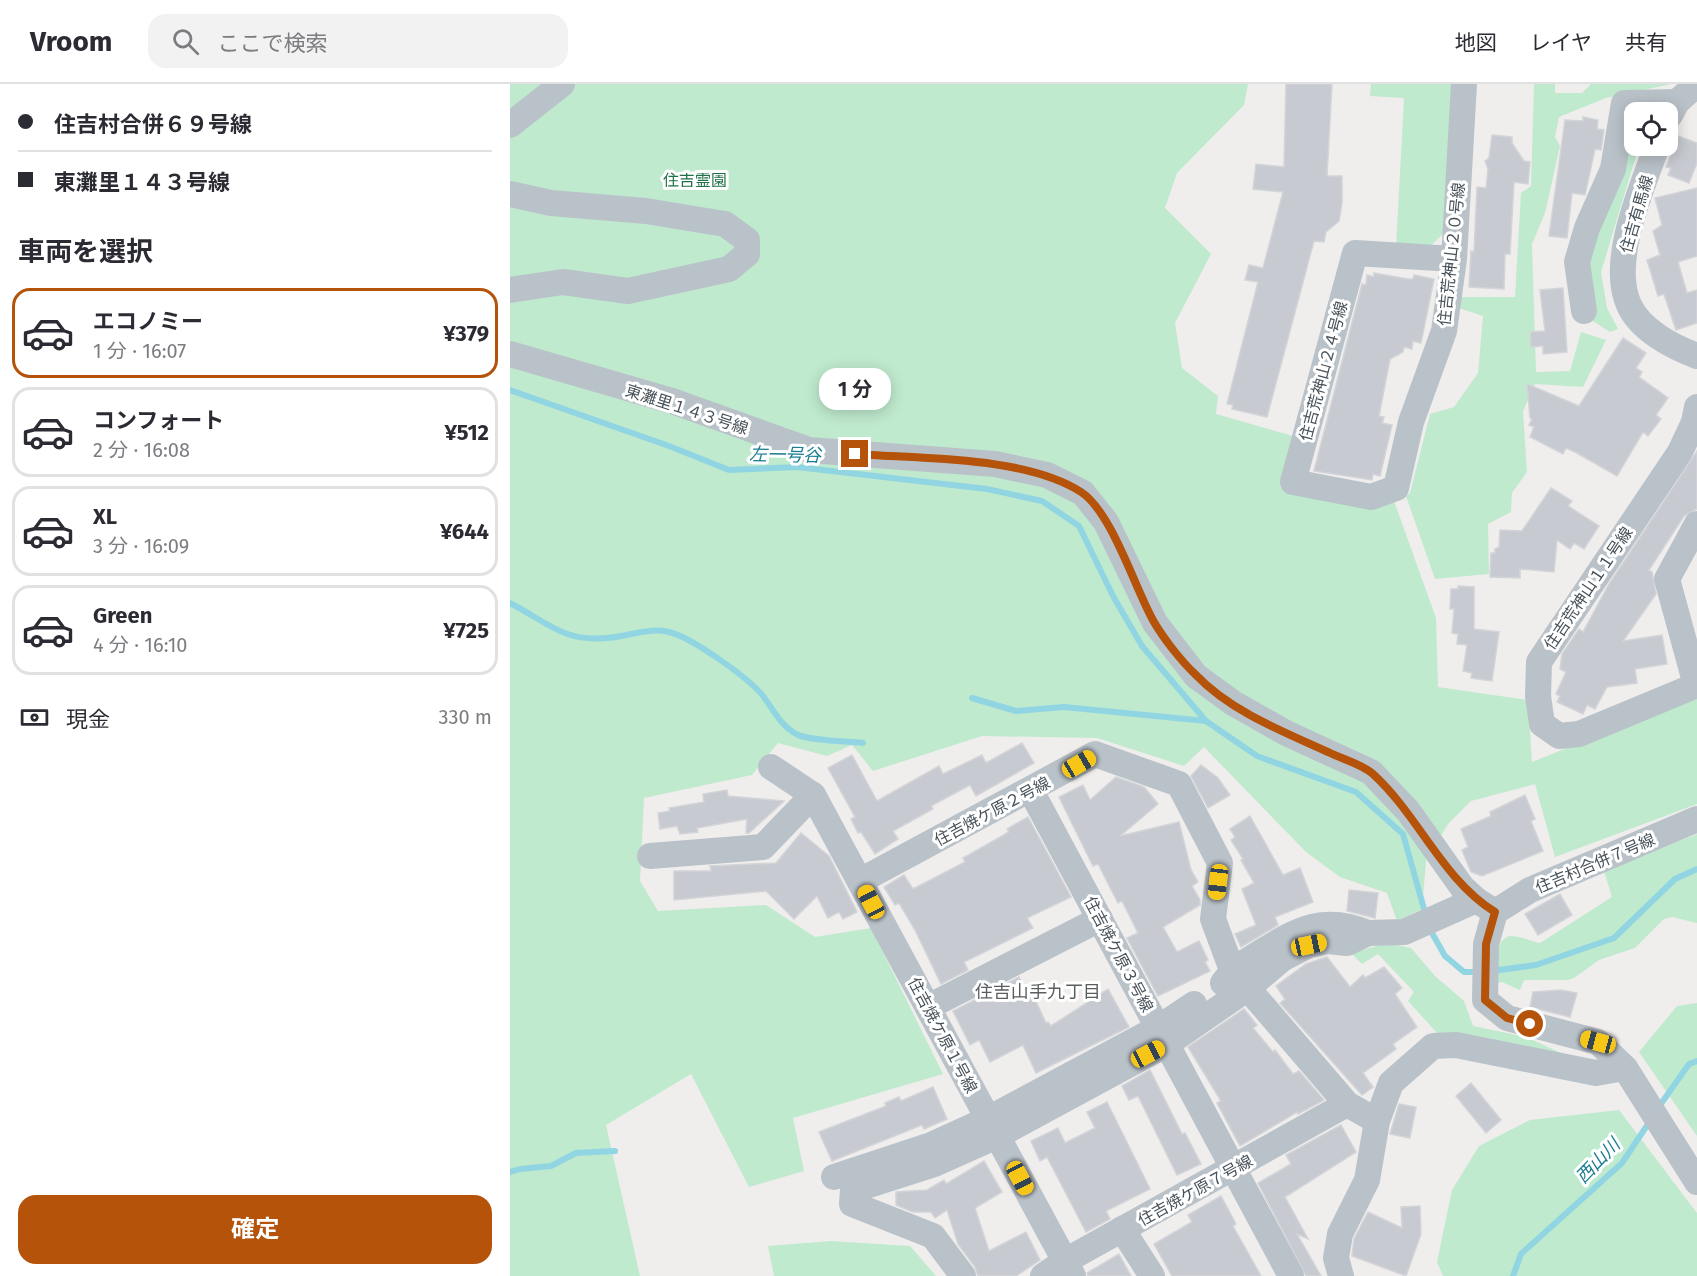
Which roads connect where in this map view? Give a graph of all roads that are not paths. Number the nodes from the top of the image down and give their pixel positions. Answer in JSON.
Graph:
{"nodes":[{"id":1,"x":562,"y":84,"type":"edge"},
{"id":2,"x":1464,"y":84,"type":"edge"},
{"id":3,"x":1697,"y":84,"type":"edge"},
{"id":4,"x":1624,"y":103,"type":"edge"},
{"id":5,"x":1678,"y":104,"type":"edge"},
{"id":6,"x":510,"y":125,"type":"edge"},
{"id":7,"x":1654,"y":156,"type":"edge"},
{"id":8,"x":510,"y":194,"type":"edge"},
{"id":9,"x":1454,"y":259,"type":"junction"},
{"id":10,"x":510,"y":290,"type":"edge"},
{"id":11,"x":1584,"y":311,"type":"dead end"},
{"id":12,"x":510,"y":354,"type":"edge"},
{"id":13,"x":1697,"y":356,"type":"edge"},
{"id":14,"x":1697,"y":407,"type":"edge"},
{"id":15,"x":1688,"y":452,"type":"edge"},
{"id":16,"x":1396,"y":489,"type":"joint"},
{"id":17,"x":1697,"y":524,"type":"edge"},
{"id":18,"x":1696,"y":685,"type":"edge"},
{"id":19,"x":771,"y":767,"type":"dead end"},
{"id":20,"x":1031,"y":791,"type":"junction"},
{"id":21,"x":813,"y":795,"type":"junction"},
{"id":22,"x":1697,"y":819,"type":"edge"},
{"id":23,"x":650,"y":855,"type":"dead end"},
{"id":24,"x":860,"y":881,"type":"junction"},
{"id":25,"x":1476,"y":907,"type":"junction"},
{"id":26,"x":1100,"y":919,"type":"junction"},
{"id":27,"x":1240,"y":979,"type":"junction"},
{"id":28,"x":928,"y":1007,"type":"junction"},
{"id":29,"x":1162,"y":1036,"type":"junction"},
{"id":30,"x":1628,"y":1072,"type":"junction"},
{"id":31,"x":1347,"y":1104,"type":"junction"},
{"id":32,"x":1377,"y":1121,"type":"junction"},
{"id":33,"x":992,"y":1127,"type":"junction"},
{"id":34,"x":1234,"y":1169,"type":"junction"},
{"id":35,"x":834,"y":1177,"type":"dead end"},
{"id":36,"x":1697,"y":1182,"type":"edge"},
{"id":37,"x":1122,"y":1229,"type":"junction"},
{"id":38,"x":1069,"y":1269,"type":"edge"},
{"id":39,"x":963,"y":1276,"type":"edge"},
{"id":40,"x":1042,"y":1276,"type":"edge"},
{"id":41,"x":1152,"y":1276,"type":"edge"},
{"id":42,"x":1291,"y":1276,"type":"edge"},
{"id":43,"x":1341,"y":1276,"type":"edge"}],
"edges":[{"from":1,"to":6,"type":"street"},
{"from":2,"to":9,"type":"street","name":"住吉荒神山２０号線"},
{"from":3,"to":5,"type":"street"},
{"from":4,"to":11,"type":"street"},
{"from":7,"to":13,"type":"street","name":"住吉有馬線"},
{"from":8,"to":10,"type":"street"},
{"from":9,"to":16,"type":"street","name":"住吉荒神山２０号線"},
{"from":9,"to":16,"type":"street","name":"住吉荒神山２４号線"},
{"from":12,"to":25,"type":"street","name":"東灘里１４３号線"},
{"from":14,"to":15,"type":"street","name":"住吉荒神山１１号線"},
{"from":15,"to":18,"type":"street","name":"住吉荒神山１１号線"},
{"from":17,"to":18,"type":"street"},
{"from":19,"to":21,"type":"street","name":"住吉焼ケ原１号線"},
{"from":20,"to":24,"type":"street","name":"住吉焼ケ原２号線"},
{"from":20,"to":26,"type":"street","name":"住吉焼ケ原３号線"},
{"from":20,"to":27,"type":"street","name":"住吉焼ケ原２号線"},
{"from":21,"to":23,"type":"street"},
{"from":21,"to":24,"type":"street","name":"住吉焼ケ原１号線"},
{"from":22,"to":25,"type":"street","name":"住吉村合併７号線"},
{"from":24,"to":28,"type":"street","name":"住吉焼ケ原１号線"},
{"from":25,"to":27,"type":"street","name":"住吉村合併７号線"},
{"from":25,"to":30,"type":"street"},
{"from":26,"to":28,"type":"street"},
{"from":26,"to":29,"type":"street","name":"住吉焼ケ原３号線"},
{"from":27,"to":29,"type":"street"},
{"from":27,"to":31,"type":"street","name":"住吉焼ケ原２号線"},
{"from":28,"to":33,"type":"street","name":"住吉焼ケ原１号線"},
{"from":29,"to":33,"type":"street"},
{"from":29,"to":34,"type":"street","name":"住吉焼ケ原３号線"},
{"from":30,"to":32,"type":"street"},
{"from":30,"to":36,"type":"street"},
{"from":31,"to":32,"type":"street","name":"住吉焼ケ原２号線"},
{"from":31,"to":34,"type":"street","name":"住吉焼ケ原７号線"},
{"from":32,"to":43,"type":"street"},
{"from":33,"to":35,"type":"street"},
{"from":33,"to":38,"type":"street","name":"住吉焼ケ原１号線"},
{"from":33,"to":39,"type":"street"},
{"from":34,"to":37,"type":"street","name":"住吉焼ケ原７号線"},
{"from":34,"to":42,"type":"street","name":"住吉焼ケ原３号線"},
{"from":37,"to":38,"type":"street","name":"住吉焼ケ原７号線"},
{"from":37,"to":41,"type":"street"},
{"from":38,"to":40,"type":"street","name":"住吉焼ケ原７号線"}]}
